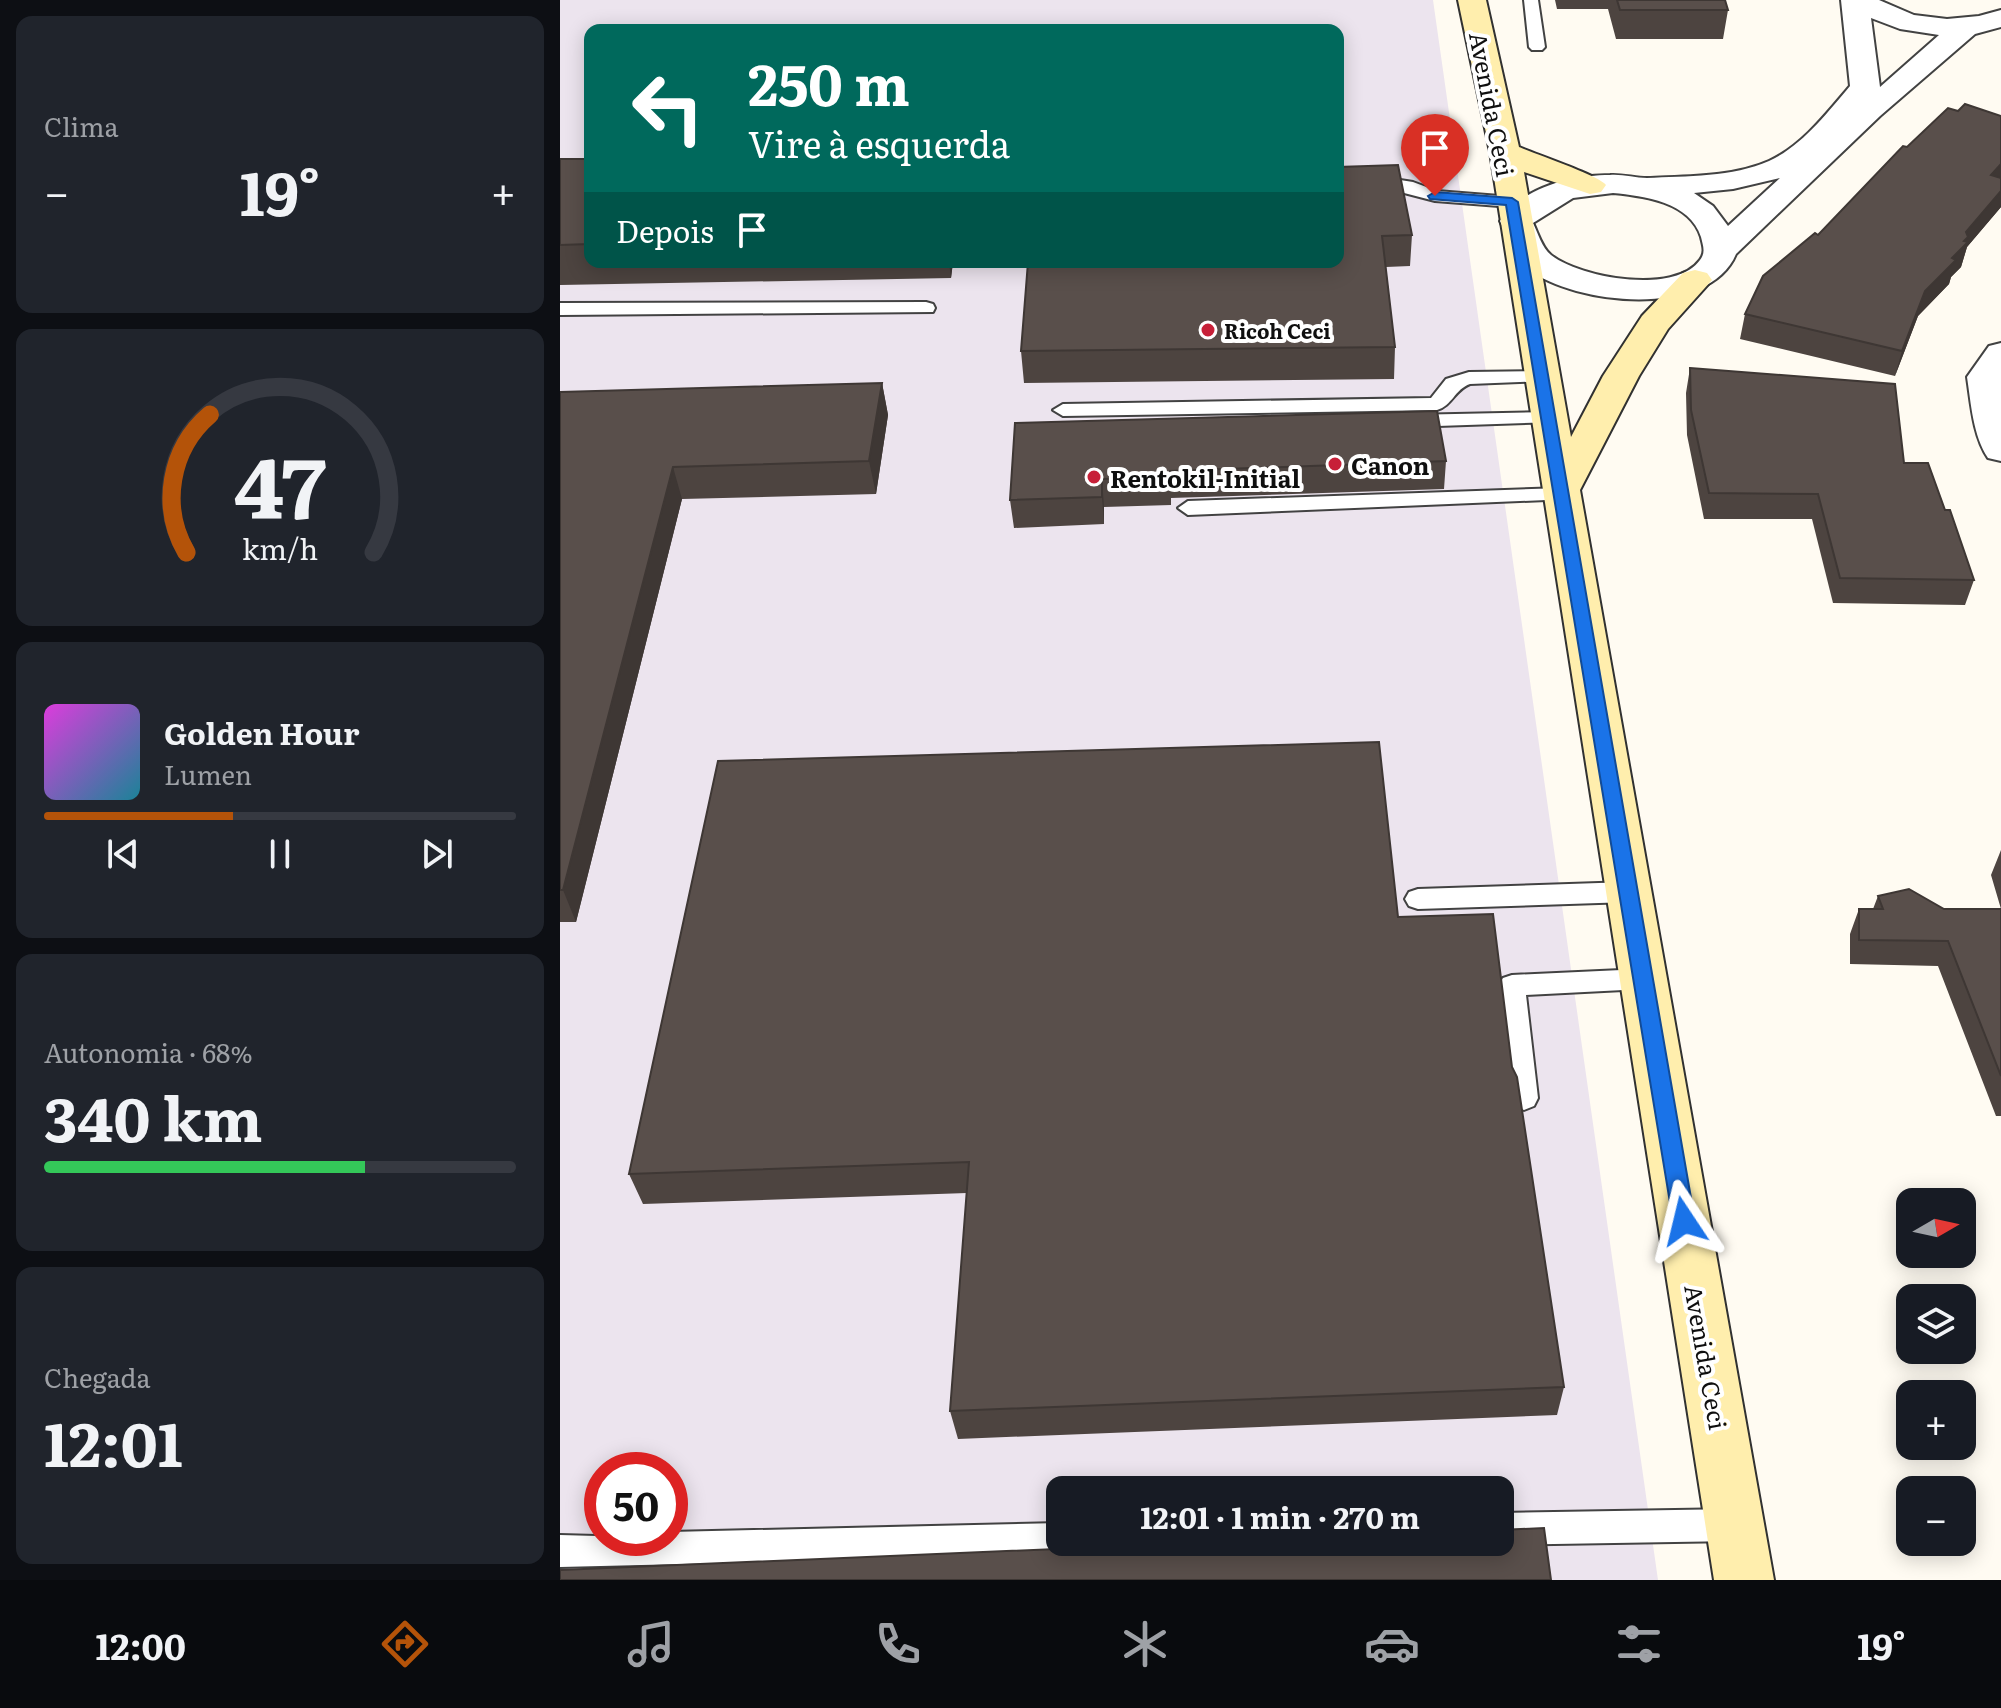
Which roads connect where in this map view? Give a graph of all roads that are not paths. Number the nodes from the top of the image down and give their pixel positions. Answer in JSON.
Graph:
{"nodes":[{"id":1,"x":1472,"y":0,"type":"edge"},
{"id":2,"x":1531,"y":0,"type":"edge"},
{"id":3,"x":1857,"y":0,"type":"edge"},
{"id":4,"x":2001,"y":18,"type":"edge"},
{"id":5,"x":1967,"y":26,"type":"junction"},
{"id":6,"x":1537,"y":47,"type":"dead end"},
{"id":7,"x":1505,"y":152,"type":"junction"},
{"id":8,"x":1344,"y":183,"type":"edge"},
{"id":9,"x":1590,"y":185,"type":"junction"},
{"id":10,"x":1642,"y":187,"type":"junction"},
{"id":11,"x":1514,"y":211,"type":"junction"},
{"id":12,"x":1721,"y":250,"type":"junction"},
{"id":13,"x":1695,"y":280,"type":"junction"},
{"id":14,"x":926,"y":308,"type":"dead end"},
{"id":15,"x":560,"y":309,"type":"edge"},
{"id":16,"x":1996,"y":370,"type":"edge"},
{"id":17,"x":1546,"y":397,"type":"junction"},
{"id":18,"x":1063,"y":410,"type":"dead end"},
{"id":19,"x":1190,"y":426,"type":"edge"},
{"id":20,"x":2001,"y":450,"type":"edge"},
{"id":21,"x":1562,"y":493,"type":"junction"},
{"id":22,"x":1188,"y":508,"type":"dead end"},
{"id":23,"x":1629,"y":892,"type":"junction"},
{"id":24,"x":1418,"y":899,"type":"dead end"},
{"id":25,"x":1643,"y":979,"type":"junction"},
{"id":26,"x":1524,"y":1098,"type":"edge"},
{"id":27,"x":1735,"y":1525,"type":"junction"},
{"id":28,"x":1514,"y":1529,"type":"edge"},
{"id":29,"x":1046,"y":1539,"type":"edge"},
{"id":30,"x":560,"y":1551,"type":"edge"},
{"id":31,"x":1744,"y":1580,"type":"edge"}],
"edges":[{"from":1,"to":7,"type":"main road","name":"Avenida Ceci"},
{"from":2,"to":6,"type":"lane"},
{"from":3,"to":5,"type":"street"},
{"from":3,"to":10,"type":"street"},
{"from":4,"to":5,"type":"street"},
{"from":5,"to":12,"type":"street"},
{"from":7,"to":9,"type":"main road"},
{"from":7,"to":11,"type":"main road","name":"Avenida Ceci"},
{"from":8,"to":11,"type":"lane"},
{"from":9,"to":10,"type":"street"},
{"from":9,"to":11,"type":"street"},
{"from":10,"to":12,"type":"street"},
{"from":11,"to":13,"type":"street"},
{"from":11,"to":17,"type":"main road","name":"Avenida Ceci"},
{"from":12,"to":13,"type":"street"},
{"from":13,"to":21,"type":"main road"},
{"from":14,"to":15,"type":"lane"},
{"from":16,"to":20,"type":"street"},
{"from":17,"to":18,"type":"lane"},
{"from":17,"to":19,"type":"lane"},
{"from":17,"to":21,"type":"main road","name":"Avenida Ceci"},
{"from":21,"to":22,"type":"lane"},
{"from":21,"to":23,"type":"main road","name":"Avenida Ceci"},
{"from":23,"to":24,"type":"lane"},
{"from":23,"to":25,"type":"main road","name":"Avenida Ceci"},
{"from":25,"to":26,"type":"lane"},
{"from":25,"to":27,"type":"main road","name":"Avenida Ceci"},
{"from":27,"to":28,"type":"lane"},
{"from":27,"to":31,"type":"main road","name":"Avenida Ceci"},
{"from":29,"to":30,"type":"lane"}]}
